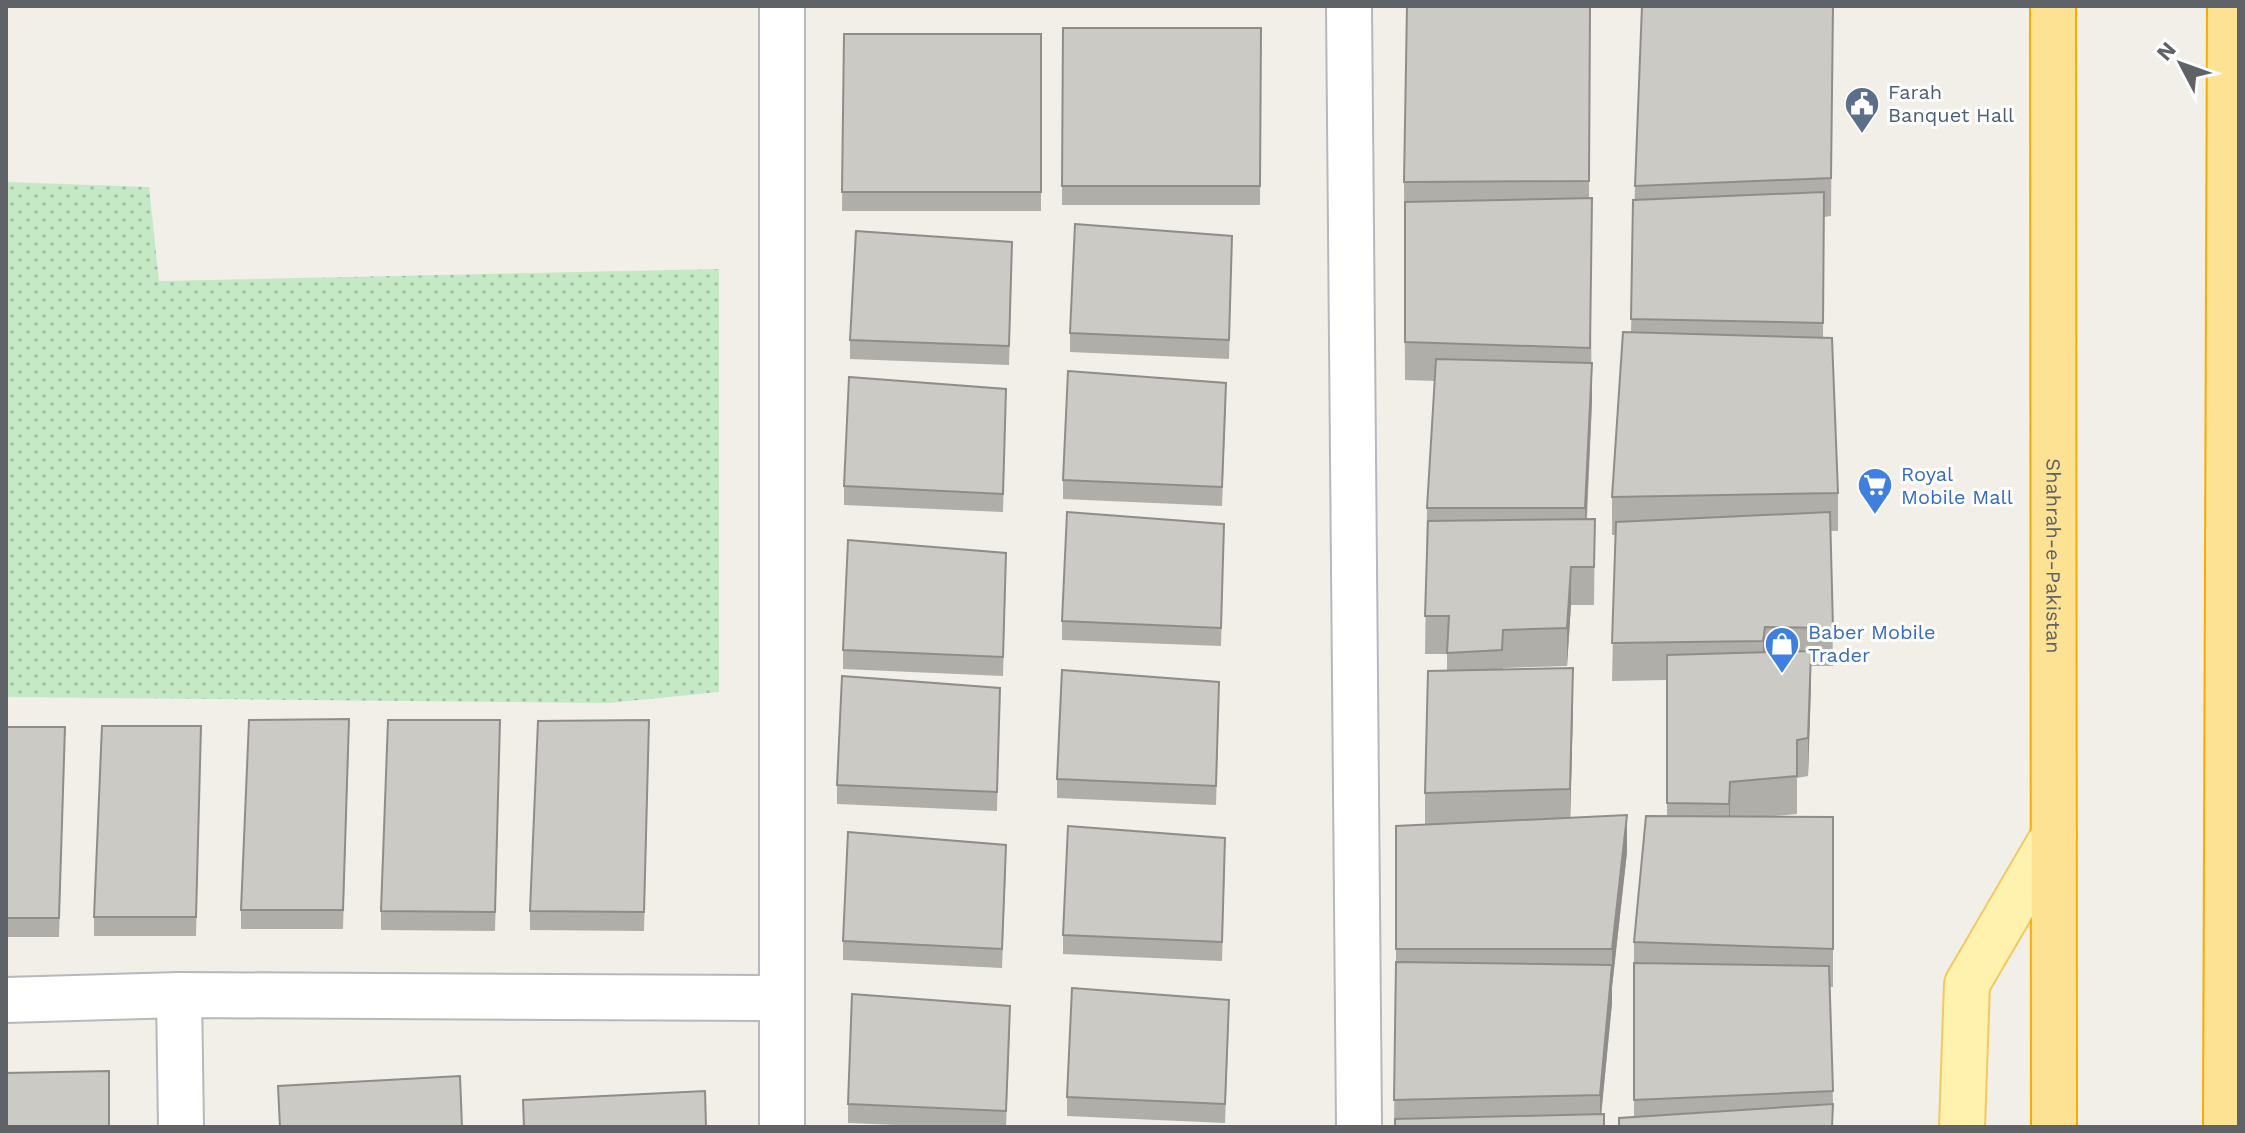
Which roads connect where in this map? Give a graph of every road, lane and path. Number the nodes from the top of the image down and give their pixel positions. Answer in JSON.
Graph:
{"nodes":[{"id":1,"x":782,"y":6,"type":"edge"},
{"id":2,"x":1349,"y":6,"type":"edge"},
{"id":3,"x":2053,"y":6,"type":"edge"},
{"id":4,"x":2230,"y":6,"type":"edge"},
{"id":5,"x":2234,"y":507,"type":"edge"},
{"id":6,"x":2054,"y":835,"type":"junction"},
{"id":7,"x":179,"y":995,"type":"junction"},
{"id":8,"x":782,"y":998,"type":"junction"},
{"id":9,"x":6,"y":1000,"type":"edge"},
{"id":10,"x":2054,"y":1117,"type":"edge"},
{"id":11,"x":181,"y":1127,"type":"edge"},
{"id":12,"x":782,"y":1127,"type":"edge"},
{"id":13,"x":1359,"y":1127,"type":"edge"},
{"id":14,"x":1962,"y":1127,"type":"edge"},
{"id":15,"x":2226,"y":1127,"type":"edge"}],
"edges":[{"from":1,"to":8,"type":"street"},
{"from":2,"to":13,"type":"street"},
{"from":3,"to":6,"type":"highway","name":"Shahrah-e-Pakistan"},
{"from":4,"to":5,"type":"highway"},
{"from":5,"to":15,"type":"highway"},
{"from":6,"to":10,"type":"highway","name":"Shahrah-e-Pakistan"},
{"from":6,"to":14,"type":"main road"},
{"from":7,"to":8,"type":"street"},
{"from":7,"to":9,"type":"street"},
{"from":7,"to":11,"type":"street"},
{"from":8,"to":12,"type":"street"}]}
